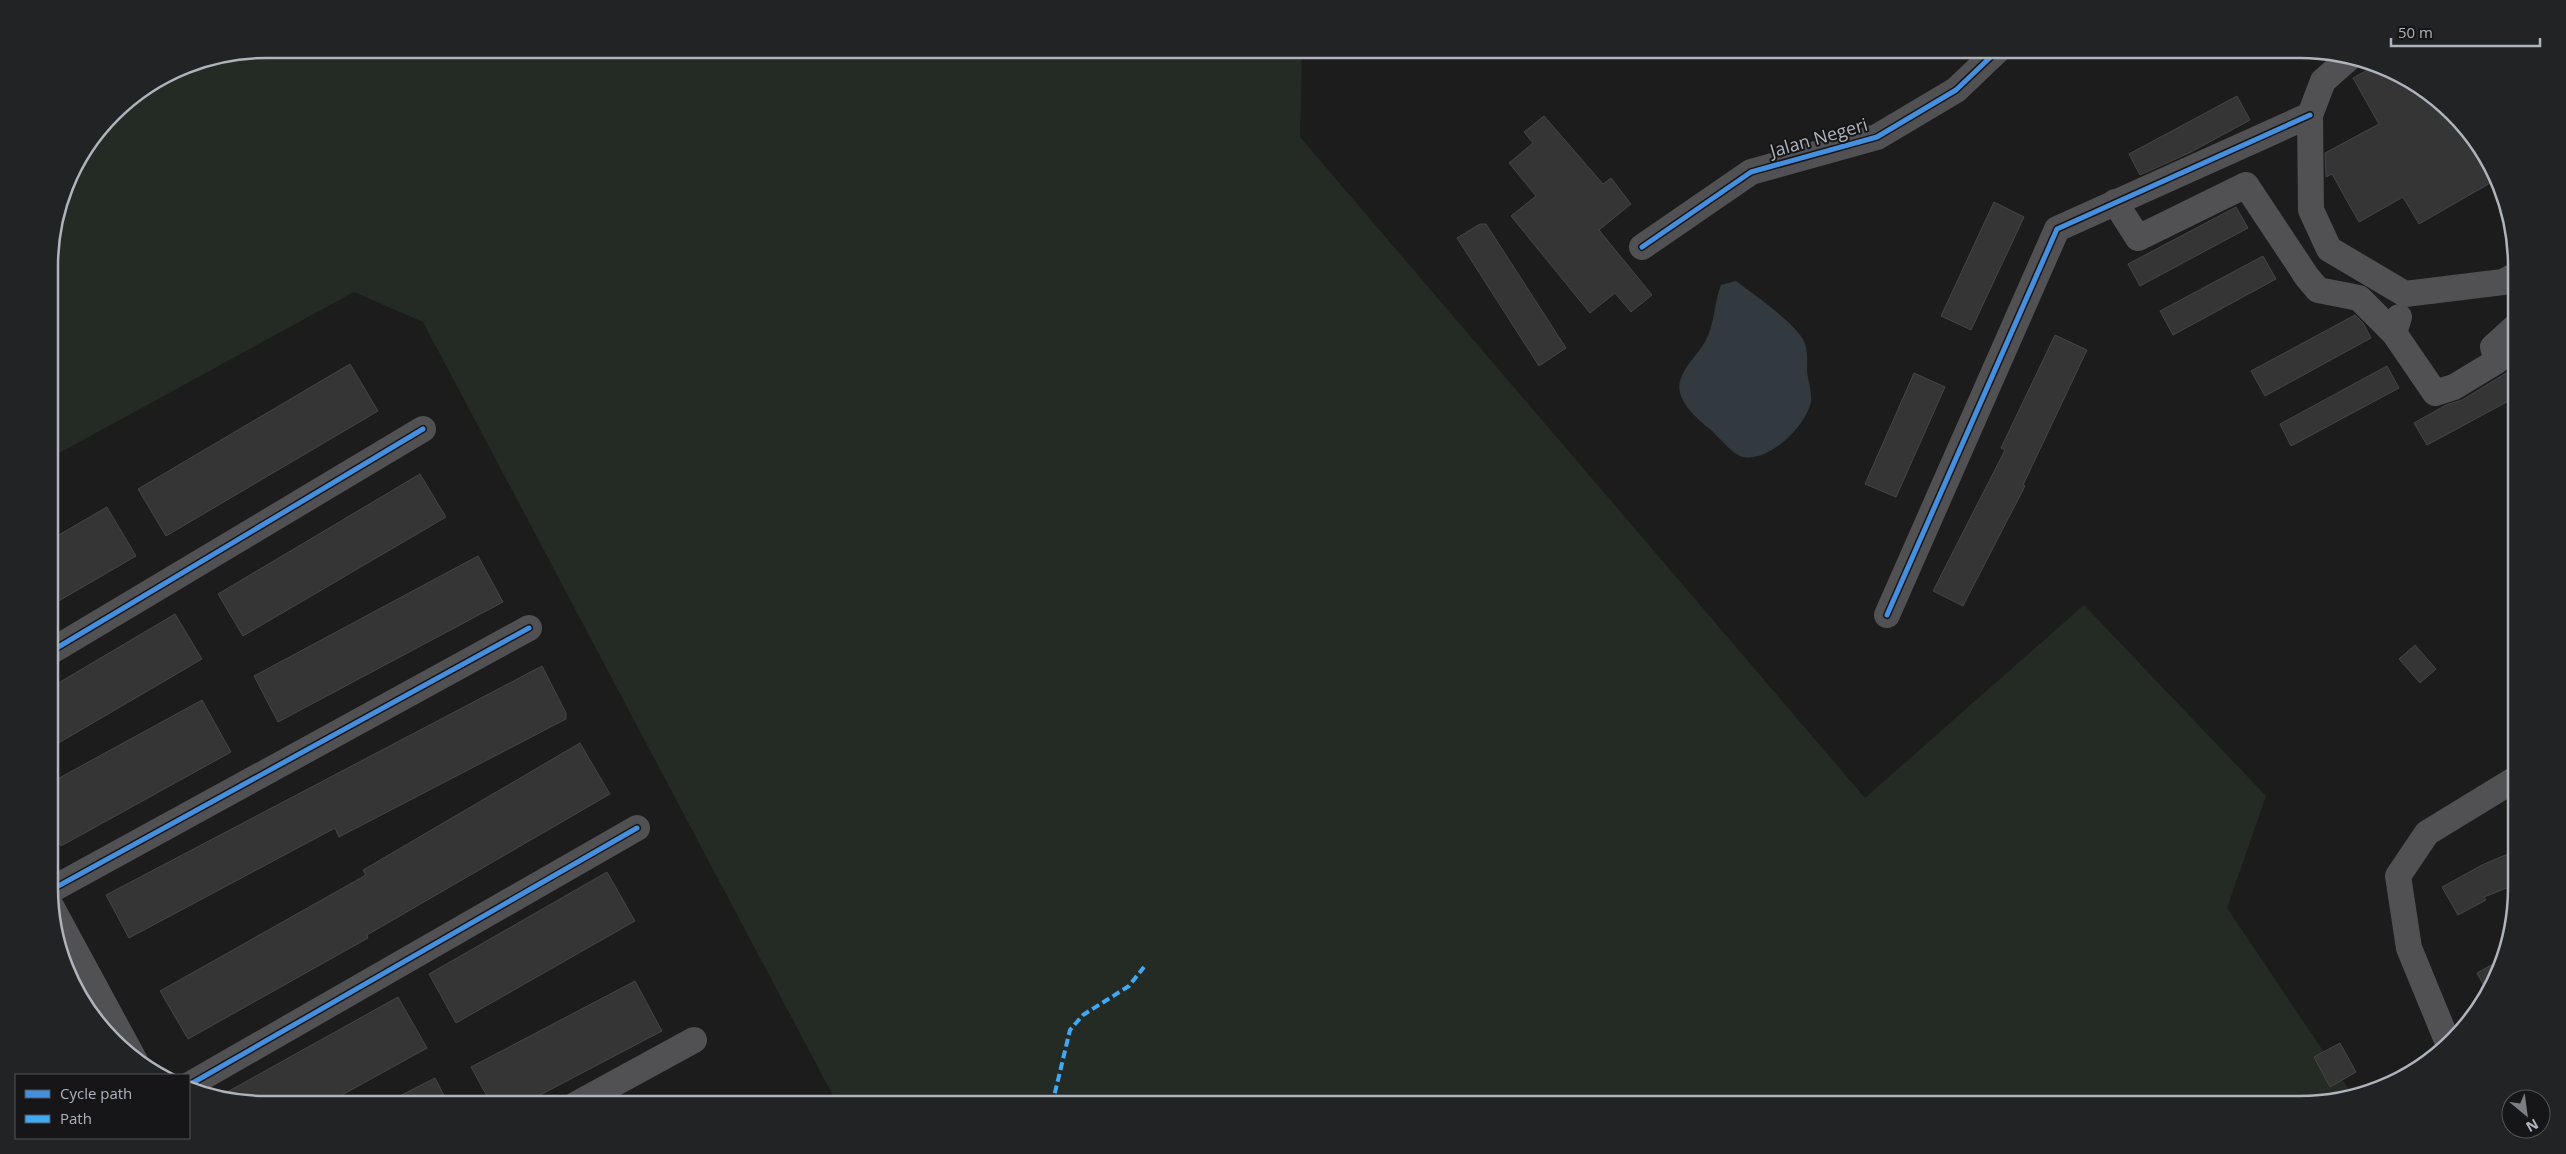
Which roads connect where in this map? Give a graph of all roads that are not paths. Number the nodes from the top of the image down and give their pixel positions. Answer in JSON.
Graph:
{"nodes":[{"id":1,"x":1990,"y":58,"type":"edge"},
{"id":2,"x":2344,"y":62,"type":"edge"},
{"id":3,"x":2310,"y":115,"type":"junction"},
{"id":4,"x":2115,"y":202,"type":"junction"},
{"id":5,"x":1642,"y":247,"type":"dead end"},
{"id":6,"x":2508,"y":279,"type":"edge"},
{"id":7,"x":2405,"y":294,"type":"junction"},
{"id":8,"x":2394,"y":333,"type":"junction"},
{"id":9,"x":2508,"y":333,"type":"edge"},
{"id":10,"x":423,"y":429,"type":"dead end"},
{"id":11,"x":1887,"y":615,"type":"dead end"},
{"id":12,"x":529,"y":628,"type":"dead end"},
{"id":13,"x":58,"y":647,"type":"edge"},
{"id":14,"x":2508,"y":784,"type":"edge"},
{"id":15,"x":637,"y":828,"type":"dead end"},
{"id":16,"x":58,"y":886,"type":"edge"},
{"id":17,"x":60,"y":925,"type":"edge"},
{"id":18,"x":114,"y":1031,"type":"edge"},
{"id":19,"x":2446,"y":1038,"type":"edge"},
{"id":20,"x":694,"y":1040,"type":"dead end"},
{"id":21,"x":192,"y":1083,"type":"edge"},
{"id":22,"x":591,"y":1096,"type":"edge"}],
"edges":[{"from":1,"to":5,"type":"street","name":"Jalan Negeri"},
{"from":2,"to":3,"type":"street"},
{"from":3,"to":4,"type":"street"},
{"from":3,"to":7,"type":"street"},
{"from":4,"to":8,"type":"street"},
{"from":4,"to":11,"type":"street"},
{"from":6,"to":7,"type":"street"},
{"from":7,"to":8,"type":"street"},
{"from":8,"to":9,"type":"street"},
{"from":10,"to":13,"type":"street"},
{"from":12,"to":16,"type":"street"},
{"from":14,"to":19,"type":"street"},
{"from":15,"to":21,"type":"street"},
{"from":17,"to":18,"type":"street"},
{"from":20,"to":22,"type":"street"}]}
